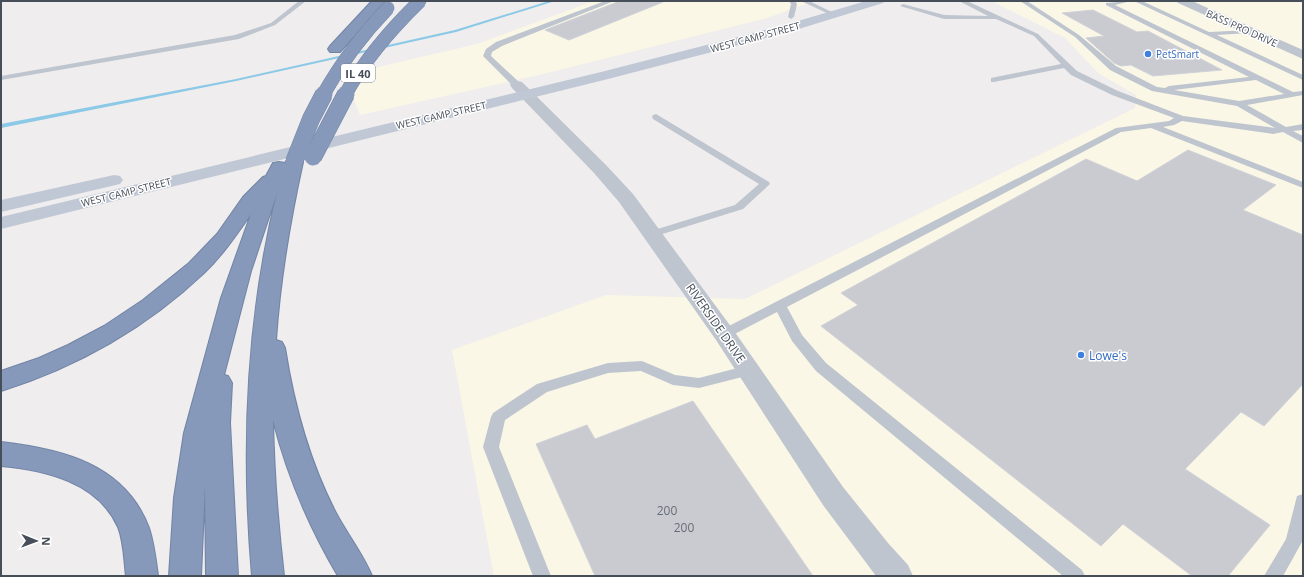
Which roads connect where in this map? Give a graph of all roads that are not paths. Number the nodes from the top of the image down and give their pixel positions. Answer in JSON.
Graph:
{"nodes":[{"id":1,"x":303,"y":1,"type":"edge"},
{"id":2,"x":420,"y":1,"type":"edge"},
{"id":3,"x":611,"y":1,"type":"edge"},
{"id":4,"x":792,"y":1,"type":"edge"},
{"id":5,"x":804,"y":1,"type":"edge"},
{"id":6,"x":846,"y":1,"type":"edge"},
{"id":7,"x":879,"y":1,"type":"edge"},
{"id":8,"x":962,"y":1,"type":"edge"},
{"id":9,"x":1023,"y":1,"type":"edge"},
{"id":10,"x":1128,"y":1,"type":"edge"},
{"id":11,"x":1137,"y":1,"type":"edge"},
{"id":12,"x":1182,"y":1,"type":"edge"},
{"id":13,"x":387,"y":3,"type":"edge"},
{"id":14,"x":903,"y":6,"type":"dead end"},
{"id":15,"x":364,"y":9,"type":"edge"},
{"id":16,"x":819,"y":9,"type":"junction"},
{"id":17,"x":833,"y":14,"type":"junction"},
{"id":18,"x":997,"y":16,"type":"junction"},
{"id":19,"x":791,"y":17,"type":"junction"},
{"id":20,"x":1249,"y":31,"type":"junction"},
{"id":21,"x":1207,"y":34,"type":"junction"},
{"id":22,"x":1175,"y":36,"type":"junction"},
{"id":23,"x":1303,"y":55,"type":"edge"},
{"id":24,"x":1067,"y":65,"type":"junction"},
{"id":25,"x":1,"y":78,"type":"edge"},
{"id":26,"x":1257,"y":78,"type":"junction"},
{"id":27,"x":1303,"y":78,"type":"edge"},
{"id":28,"x":994,"y":80,"type":"dead end"},
{"id":29,"x":1155,"y":89,"type":"junction"},
{"id":30,"x":522,"y":90,"type":"junction"},
{"id":31,"x":1303,"y":93,"type":"edge"},
{"id":32,"x":1292,"y":95,"type":"junction"},
{"id":33,"x":1239,"y":104,"type":"junction"},
{"id":34,"x":656,"y":117,"type":"dead end"},
{"id":35,"x":1181,"y":118,"type":"junction"},
{"id":36,"x":1152,"y":125,"type":"junction"},
{"id":37,"x":1303,"y":127,"type":"edge"},
{"id":38,"x":1284,"y":130,"type":"junction"},
{"id":39,"x":1303,"y":140,"type":"edge"},
{"id":40,"x":283,"y":167,"type":"junction"},
{"id":41,"x":1303,"y":185,"type":"edge"},
{"id":42,"x":1,"y":206,"type":"edge"},
{"id":43,"x":1,"y":223,"type":"edge"},
{"id":44,"x":652,"y":234,"type":"junction"},
{"id":45,"x":276,"y":252,"type":"junction"},
{"id":46,"x":271,"y":283,"type":"junction"},
{"id":47,"x":780,"y":306,"type":"junction"},
{"id":48,"x":724,"y":334,"type":"junction"},
{"id":49,"x":221,"y":336,"type":"junction"},
{"id":50,"x":748,"y":370,"type":"junction"},
{"id":51,"x":1,"y":381,"type":"edge"},
{"id":52,"x":1,"y":454,"type":"edge"},
{"id":53,"x":1303,"y":501,"type":"edge"},
{"id":54,"x":142,"y":576,"type":"edge"},
{"id":55,"x":185,"y":576,"type":"edge"},
{"id":56,"x":222,"y":576,"type":"edge"},
{"id":57,"x":268,"y":576,"type":"edge"},
{"id":58,"x":356,"y":576,"type":"edge"},
{"id":59,"x":542,"y":576,"type":"edge"},
{"id":60,"x":897,"y":576,"type":"edge"},
{"id":61,"x":1076,"y":576,"type":"edge"},
{"id":62,"x":1273,"y":576,"type":"edge"}],
"edges":[{"from":1,"to":25,"type":"lane"},
{"from":2,"to":45,"type":"highway","number":"IL 40","bridge":true},
{"from":3,"to":30,"type":"lane"},
{"from":4,"to":19,"type":"lane"},
{"from":5,"to":16,"type":"lane"},
{"from":6,"to":16,"type":"main road","name":"WEST CAMP STREET"},
{"from":7,"to":17,"type":"main road","name":"WEST CAMP STREET"},
{"from":8,"to":18,"type":"lane"},
{"from":9,"to":29,"type":"lane"},
{"from":10,"to":22,"type":"lane"},
{"from":11,"to":21,"type":"lane"},
{"from":12,"to":20,"type":"street","name":"BASS PRO DRIVE"},
{"from":13,"to":15,"type":"highway"},
{"from":13,"to":40,"type":"highway","bridge":true},
{"from":14,"to":18,"type":"lane"},
{"from":15,"to":40,"type":"highway","number":"IL 40"},
{"from":16,"to":17,"type":"lane"},
{"from":16,"to":19,"type":"main road","name":"WEST CAMP STREET"},
{"from":17,"to":30,"type":"main road","name":"WEST CAMP STREET"},
{"from":18,"to":24,"type":"lane"},
{"from":19,"to":30,"type":"main road","name":"WEST CAMP STREET"},
{"from":20,"to":21,"type":"lane"},
{"from":20,"to":23,"type":"street","name":"BASS PRO DRIVE"},
{"from":21,"to":22,"type":"lane"},
{"from":21,"to":27,"type":"lane"},
{"from":22,"to":26,"type":"lane"},
{"from":24,"to":28,"type":"lane"},
{"from":24,"to":35,"type":"lane"},
{"from":26,"to":29,"type":"lane"},
{"from":26,"to":32,"type":"lane"},
{"from":29,"to":33,"type":"lane"},
{"from":30,"to":42,"type":"main road","name":"WEST CAMP STREET"},
{"from":30,"to":43,"type":"main road","name":"WEST CAMP STREET"},
{"from":30,"to":44,"type":"street","name":"RIVERSIDE DRIVE"},
{"from":31,"to":32,"type":"lane"},
{"from":32,"to":33,"type":"lane"},
{"from":33,"to":38,"type":"lane"},
{"from":34,"to":44,"type":"lane"},
{"from":35,"to":36,"type":"lane"},
{"from":35,"to":38,"type":"lane"},
{"from":36,"to":41,"type":"lane"},
{"from":36,"to":47,"type":"lane"},
{"from":37,"to":38,"type":"lane"},
{"from":38,"to":39,"type":"lane"},
{"from":40,"to":45,"type":"highway"},
{"from":40,"to":49,"type":"highway","number":"IL 40"},
{"from":40,"to":51,"type":"highway"},
{"from":44,"to":48,"type":"street","name":"RIVERSIDE DRIVE"},
{"from":45,"to":46,"type":"highway","number":"IL 40"},
{"from":46,"to":57,"type":"highway"},
{"from":46,"to":58,"type":"highway"},
{"from":47,"to":48,"type":"lane"},
{"from":47,"to":61,"type":"lane"},
{"from":48,"to":50,"type":"street","name":"RIVERSIDE DRIVE"},
{"from":49,"to":55,"type":"highway"},
{"from":49,"to":56,"type":"highway"},
{"from":50,"to":59,"type":"lane"},
{"from":50,"to":60,"type":"street","name":"RIVERSIDE DRIVE"},
{"from":52,"to":54,"type":"highway"},
{"from":53,"to":62,"type":"lane"}]}
